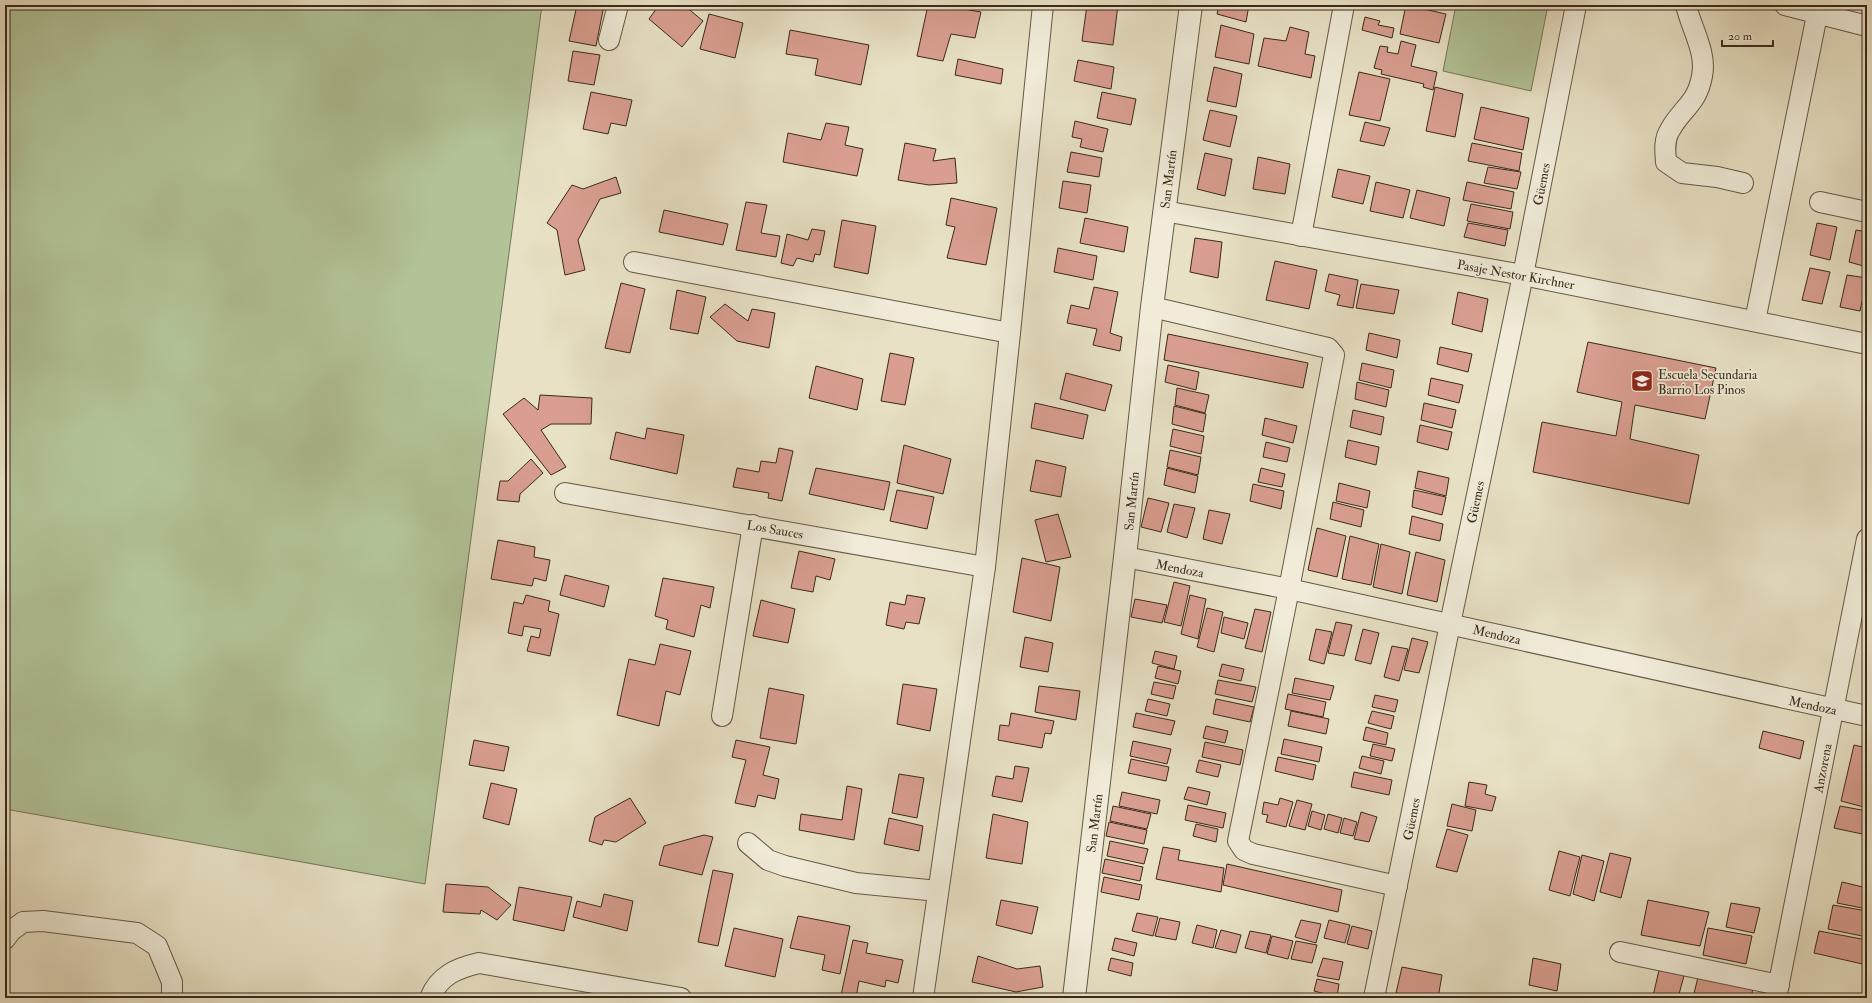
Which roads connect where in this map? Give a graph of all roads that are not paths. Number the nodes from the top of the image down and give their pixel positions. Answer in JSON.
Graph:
{"nodes":[{"id":1,"x":618,"y":5,"type":"edge"},
{"id":2,"x":1191,"y":5,"type":"edge"},
{"id":3,"x":1344,"y":5,"type":"edge"},
{"id":4,"x":1576,"y":5,"type":"edge"},
{"id":5,"x":1686,"y":5,"type":"edge"},
{"id":6,"x":1785,"y":5,"type":"edge"},
{"id":7,"x":1037,"y":6,"type":"edge"},
{"id":8,"x":1818,"y":10,"type":"edge"},
{"id":9,"x":1867,"y":26,"type":"edge"},
{"id":10,"x":609,"y":40,"type":"dead end"},
{"id":11,"x":1743,"y":183,"type":"dead end"},
{"id":12,"x":1820,"y":202,"type":"dead end"},
{"id":13,"x":1164,"y":211,"type":"junction"},
{"id":14,"x":1867,"y":212,"type":"edge"},
{"id":15,"x":1301,"y":236,"type":"junction"},
{"id":16,"x":634,"y":262,"type":"dead end"},
{"id":17,"x":1523,"y":275,"type":"junction"},
{"id":18,"x":1152,"y":307,"type":"junction"},
{"id":19,"x":1756,"y":321,"type":"junction"},
{"id":20,"x":1010,"y":334,"type":"junction"},
{"id":21,"x":1867,"y":344,"type":"edge"},
{"id":22,"x":565,"y":493,"type":"dead end"},
{"id":23,"x":753,"y":525,"type":"junction"},
{"id":24,"x":1867,"y":539,"type":"edge"},
{"id":25,"x":1125,"y":557,"type":"junction"},
{"id":26,"x":985,"y":567,"type":"junction"},
{"id":27,"x":1289,"y":589,"type":"junction"},
{"id":28,"x":1450,"y":624,"type":"junction"},
{"id":29,"x":1834,"y":710,"type":"junction"},
{"id":30,"x":722,"y":716,"type":"dead end"},
{"id":31,"x":1867,"y":716,"type":"edge"},
{"id":32,"x":748,"y":843,"type":"dead end"},
{"id":33,"x":1397,"y":886,"type":"junction"},
{"id":34,"x":938,"y":891,"type":"junction"},
{"id":35,"x":5,"y":939,"type":"edge"},
{"id":36,"x":1620,"y":952,"type":"dead end"},
{"id":37,"x":1777,"y":992,"type":"edge"},
{"id":38,"x":172,"y":998,"type":"edge"},
{"id":39,"x":430,"y":998,"type":"edge"},
{"id":40,"x":681,"y":998,"type":"edge"},
{"id":41,"x":923,"y":998,"type":"edge"},
{"id":42,"x":1074,"y":998,"type":"edge"},
{"id":43,"x":1374,"y":998,"type":"edge"}],
"edges":[{"from":1,"to":10,"type":"street"},
{"from":2,"to":13,"type":"street","name":"San Martín"},
{"from":3,"to":15,"type":"street"},
{"from":4,"to":17,"type":"street","name":"Güemes"},
{"from":5,"to":11,"type":"street"},
{"from":6,"to":8,"type":"street"},
{"from":7,"to":20,"type":"street"},
{"from":8,"to":9,"type":"street"},
{"from":8,"to":19,"type":"street"},
{"from":12,"to":14,"type":"street"},
{"from":13,"to":15,"type":"street","name":"Pasaje Nestor Kirchner"},
{"from":13,"to":18,"type":"street","name":"San Martín"},
{"from":15,"to":17,"type":"street","name":"Pasaje Nestor Kirchner"},
{"from":16,"to":20,"type":"street"},
{"from":17,"to":19,"type":"street","name":"Pasaje Nestor Kirchner"},
{"from":17,"to":28,"type":"street","name":"Güemes"},
{"from":18,"to":25,"type":"street","name":"San Martín"},
{"from":18,"to":27,"type":"street"},
{"from":19,"to":21,"type":"street","name":"Pasaje Nestor Kirchner"},
{"from":20,"to":26,"type":"street"},
{"from":22,"to":23,"type":"street","name":"Los Sauces"},
{"from":23,"to":26,"type":"street","name":"Los Sauces"},
{"from":23,"to":30,"type":"street"},
{"from":24,"to":29,"type":"street","name":"Anzorena"},
{"from":25,"to":27,"type":"street","name":"Mendoza"},
{"from":25,"to":42,"type":"street","name":"San Martín"},
{"from":26,"to":34,"type":"street"},
{"from":27,"to":28,"type":"street","name":"Mendoza"},
{"from":27,"to":33,"type":"street"},
{"from":28,"to":29,"type":"street","name":"Mendoza"},
{"from":28,"to":33,"type":"street","name":"Güemes"},
{"from":29,"to":31,"type":"street","name":"Mendoza"},
{"from":29,"to":37,"type":"street","name":"Anzorena"},
{"from":32,"to":34,"type":"street"},
{"from":33,"to":43,"type":"street","name":"Güemes"},
{"from":34,"to":41,"type":"street"},
{"from":35,"to":38,"type":"street"},
{"from":36,"to":37,"type":"street"},
{"from":39,"to":40,"type":"street"}]}
